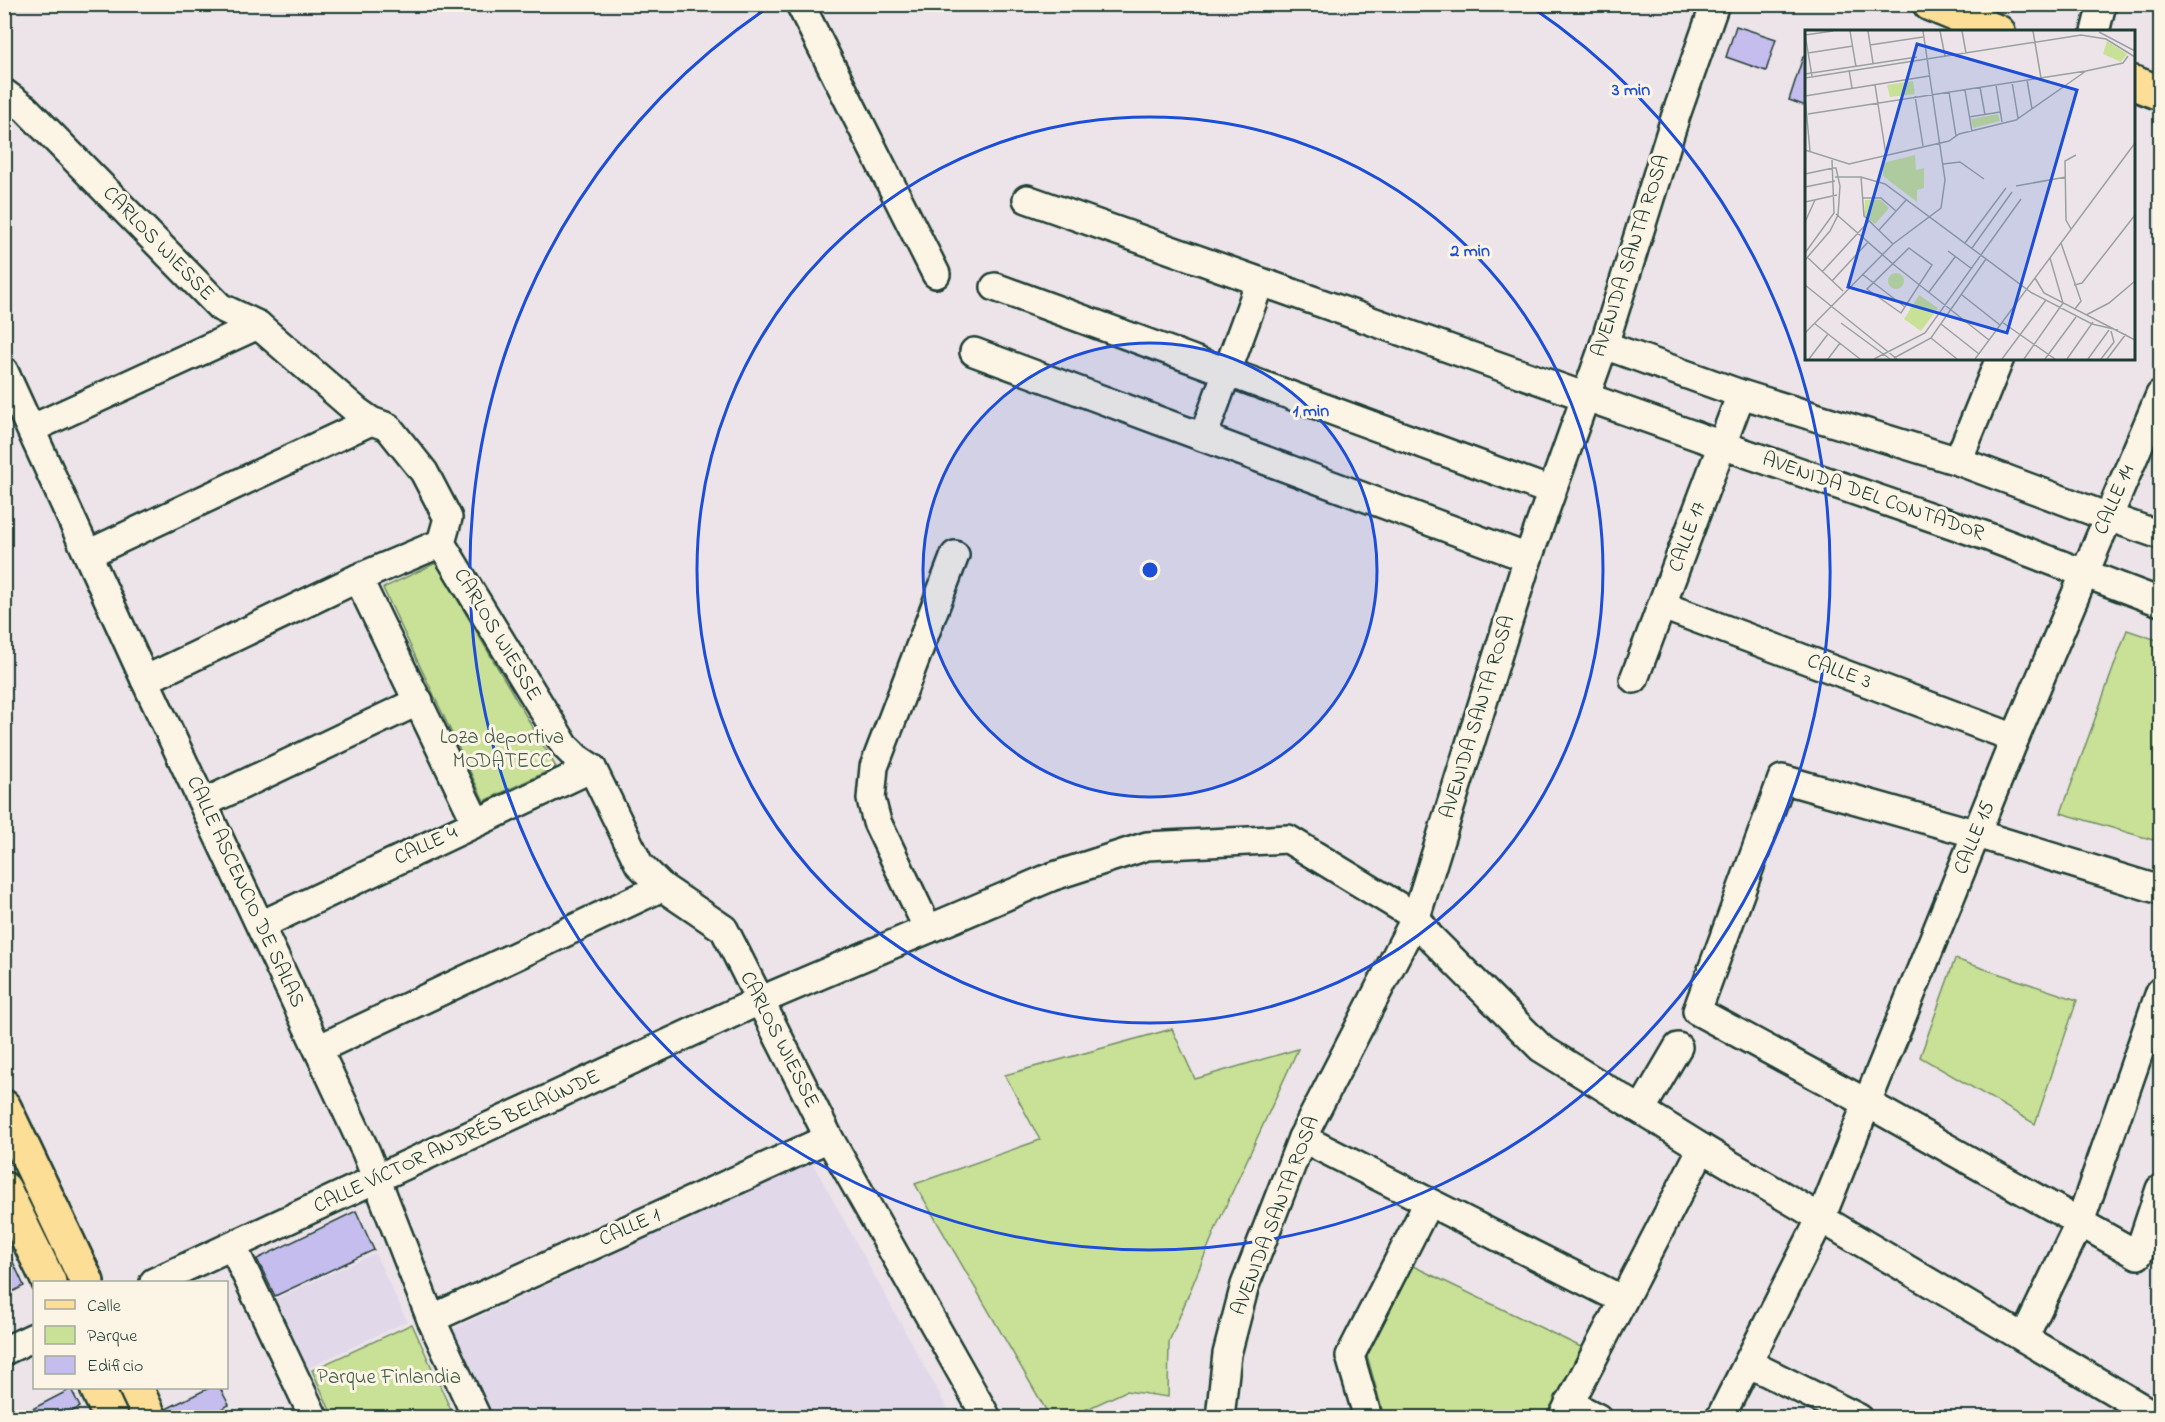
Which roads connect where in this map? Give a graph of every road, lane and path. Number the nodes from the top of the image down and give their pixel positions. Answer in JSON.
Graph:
{"nodes":[{"id":1,"x":800,"y":4,"type":"edge"},
{"id":2,"x":1715,"y":4,"type":"edge"},
{"id":3,"x":1930,"y":4,"type":"edge"},
{"id":4,"x":2102,"y":4,"type":"edge"},
{"id":5,"x":1993,"y":30,"type":"edge"},
{"id":6,"x":2096,"y":30,"type":"edge"},
{"id":7,"x":2135,"y":84,"type":"edge"},
{"id":8,"x":4,"y":93,"type":"edge"},
{"id":9,"x":2160,"y":93,"type":"edge"},
{"id":10,"x":1027,"y":199,"type":"dead end"},
{"id":11,"x":936,"y":274,"type":"dead end"},
{"id":12,"x":1260,"y":282,"type":"junction"},
{"id":13,"x":995,"y":287,"type":"dead end"},
{"id":14,"x":258,"y":325,"type":"junction"},
{"id":15,"x":1604,"y":345,"type":"junction"},
{"id":16,"x":974,"y":352,"type":"dead end"},
{"id":17,"x":1999,"y":360,"type":"edge"},
{"id":18,"x":4,"y":371,"type":"edge"},
{"id":19,"x":1227,"y":372,"type":"junction"},
{"id":20,"x":1741,"y":394,"type":"junction"},
{"id":21,"x":2160,"y":395,"type":"edge"},
{"id":22,"x":1584,"y":397,"type":"junction"},
{"id":23,"x":371,"y":421,"type":"junction"},
{"id":24,"x":31,"y":429,"type":"junction"},
{"id":25,"x":1203,"y":437,"type":"junction"},
{"id":26,"x":1722,"y":445,"type":"junction"},
{"id":27,"x":1958,"y":461,"type":"junction"},
{"id":28,"x":1551,"y":491,"type":"junction"},
{"id":29,"x":2108,"y":518,"type":"junction"},
{"id":30,"x":2160,"y":535,"type":"edge"},
{"id":31,"x":441,"y":543,"type":"junction"},
{"id":32,"x":88,"y":554,"type":"junction"},
{"id":33,"x":955,"y":555,"type":"dead end"},
{"id":34,"x":1528,"y":558,"type":"junction"},
{"id":35,"x":2084,"y":573,"type":"junction"},
{"id":36,"x":358,"y":578,"type":"junction"},
{"id":37,"x":2160,"y":602,"type":"edge"},
{"id":38,"x":1663,"y":606,"type":"junction"},
{"id":39,"x":1634,"y":679,"type":"dead end"},
{"id":40,"x":145,"y":680,"type":"junction"},
{"id":41,"x":419,"y":701,"type":"junction"},
{"id":42,"x":2015,"y":738,"type":"junction"},
{"id":43,"x":592,"y":768,"type":"junction"},
{"id":44,"x":204,"y":802,"type":"junction"},
{"id":45,"x":476,"y":822,"type":"junction"},
{"id":46,"x":1977,"y":834,"type":"junction"},
{"id":47,"x":662,"y":887,"type":"junction"},
{"id":48,"x":2160,"y":890,"type":"edge"},
{"id":49,"x":1416,"y":916,"type":"junction"},
{"id":50,"x":261,"y":925,"type":"junction"},
{"id":51,"x":928,"y":929,"type":"junction"},
{"id":52,"x":2160,"y":992,"type":"edge"},
{"id":53,"x":759,"y":1001,"type":"junction"},
{"id":54,"x":1678,"y":1047,"type":"dead end"},
{"id":55,"x":318,"y":1049,"type":"junction"},
{"id":56,"x":1867,"y":1103,"type":"junction"},
{"id":57,"x":4,"y":1107,"type":"edge"},
{"id":58,"x":1641,"y":1110,"type":"junction"},
{"id":59,"x":829,"y":1138,"type":"junction"},
{"id":60,"x":1302,"y":1138,"type":"junction"},
{"id":61,"x":1702,"y":1148,"type":"junction"},
{"id":62,"x":34,"y":1169,"type":"junction"},
{"id":63,"x":377,"y":1179,"type":"junction"},
{"id":64,"x":4,"y":1183,"type":"edge"},
{"id":65,"x":4,"y":1189,"type":"edge"},
{"id":66,"x":2160,"y":1189,"type":"edge"},
{"id":67,"x":1428,"y":1203,"type":"junction"},
{"id":68,"x":1821,"y":1218,"type":"junction"},
{"id":69,"x":2080,"y":1222,"type":"junction"},
{"id":70,"x":233,"y":1247,"type":"junction"},
{"id":71,"x":49,"y":1281,"type":"edge"},
{"id":72,"x":87,"y":1281,"type":"edge"},
{"id":73,"x":156,"y":1281,"type":"edge"},
{"id":74,"x":1623,"y":1300,"type":"junction"},
{"id":75,"x":430,"y":1319,"type":"junction"},
{"id":76,"x":33,"y":1337,"type":"edge"},
{"id":77,"x":2024,"y":1338,"type":"junction"},
{"id":78,"x":4,"y":1351,"type":"edge"},
{"id":79,"x":1748,"y":1363,"type":"junction"},
{"id":80,"x":97,"y":1389,"type":"edge"},
{"id":81,"x":136,"y":1389,"type":"edge"},
{"id":82,"x":1566,"y":1410,"type":"edge"},
{"id":83,"x":111,"y":1418,"type":"edge"},
{"id":84,"x":150,"y":1418,"type":"edge"},
{"id":85,"x":314,"y":1418,"type":"edge"},
{"id":86,"x":477,"y":1418,"type":"edge"},
{"id":87,"x":987,"y":1418,"type":"edge"},
{"id":88,"x":1220,"y":1418,"type":"edge"},
{"id":89,"x":1368,"y":1418,"type":"edge"},
{"id":90,"x":1598,"y":1418,"type":"edge"},
{"id":91,"x":1720,"y":1418,"type":"edge"},
{"id":92,"x":1859,"y":1418,"type":"edge"},
{"id":93,"x":2159,"y":1418,"type":"edge"}],
"edges":[{"from":1,"to":11,"type":"street"},
{"from":2,"to":15,"type":"street","name":"AVENIDA SANTA ROSA"},
{"from":3,"to":5,"type":"main road"},
{"from":4,"to":6,"type":"street"},
{"from":7,"to":9,"type":"main road"},
{"from":8,"to":14,"type":"street","name":"CARLOS WIESSE"},
{"from":10,"to":12,"type":"street","name":"AVENIDA DEL CONTADOR"},
{"from":12,"to":19,"type":"street"},
{"from":12,"to":22,"type":"street","name":"AVENIDA DEL CONTADOR"},
{"from":13,"to":19,"type":"street"},
{"from":14,"to":23,"type":"street","name":"CARLOS WIESSE"},
{"from":14,"to":24,"type":"street"},
{"from":15,"to":20,"type":"street"},
{"from":15,"to":22,"type":"street","name":"AVENIDA SANTA ROSA"},
{"from":16,"to":25,"type":"street"},
{"from":17,"to":27,"type":"street"},
{"from":18,"to":24,"type":"street","name":"CALLE ASCENCIO DE SALAS"},
{"from":19,"to":25,"type":"street"},
{"from":19,"to":28,"type":"street"},
{"from":20,"to":26,"type":"street","name":"CALLE 17"},
{"from":20,"to":27,"type":"street"},
{"from":21,"to":29,"type":"street","name":"CALLE 14"},
{"from":22,"to":26,"type":"street","name":"AVENIDA DEL CONTADOR"},
{"from":22,"to":28,"type":"street","name":"AVENIDA SANTA ROSA"},
{"from":23,"to":31,"type":"street","name":"CARLOS WIESSE"},
{"from":23,"to":32,"type":"street"},
{"from":24,"to":32,"type":"street","name":"CALLE ASCENCIO DE SALAS"},
{"from":25,"to":34,"type":"street"},
{"from":26,"to":35,"type":"street","name":"AVENIDA DEL CONTADOR"},
{"from":26,"to":38,"type":"street","name":"CALLE 17"},
{"from":27,"to":29,"type":"street"},
{"from":28,"to":34,"type":"street","name":"AVENIDA SANTA ROSA"},
{"from":29,"to":30,"type":"street"},
{"from":29,"to":35,"type":"street","name":"CALLE 14"},
{"from":31,"to":36,"type":"street"},
{"from":31,"to":43,"type":"street","name":"CARLOS WIESSE"},
{"from":32,"to":40,"type":"street","name":"CALLE ASCENCIO DE SALAS"},
{"from":33,"to":51,"type":"street"},
{"from":34,"to":49,"type":"street","name":"AVENIDA SANTA ROSA"},
{"from":35,"to":37,"type":"street","name":"AVENIDA DEL CONTADOR"},
{"from":35,"to":42,"type":"street","name":"CALLE 15"},
{"from":36,"to":40,"type":"street"},
{"from":36,"to":41,"type":"street"},
{"from":38,"to":39,"type":"street","name":"CALLE 17"},
{"from":38,"to":42,"type":"street","name":"CALLE 3"},
{"from":40,"to":44,"type":"street","name":"CALLE ASCENCIO DE SALAS"},
{"from":41,"to":44,"type":"street"},
{"from":41,"to":45,"type":"street"},
{"from":42,"to":46,"type":"street","name":"CALLE 15"},
{"from":43,"to":45,"type":"street","name":"CALLE 4"},
{"from":43,"to":47,"type":"street","name":"CARLOS WIESSE"},
{"from":44,"to":50,"type":"street","name":"CALLE ASCENCIO DE SALAS"},
{"from":45,"to":50,"type":"street","name":"CALLE 4"},
{"from":46,"to":48,"type":"street"},
{"from":46,"to":56,"type":"street","name":"CALLE 15"},
{"from":46,"to":56,"type":"street"},
{"from":47,"to":53,"type":"street","name":"CARLOS WIESSE"},
{"from":47,"to":55,"type":"street"},
{"from":49,"to":51,"type":"street","name":"CALLE VÍCTOR ANDRÉS BELAÚNDE"},
{"from":49,"to":58,"type":"street"},
{"from":49,"to":60,"type":"street","name":"AVENIDA SANTA ROSA"},
{"from":50,"to":55,"type":"street","name":"CALLE ASCENCIO DE SALAS"},
{"from":51,"to":53,"type":"street","name":"CALLE VÍCTOR ANDRÉS BELAÚNDE"},
{"from":52,"to":69,"type":"street"},
{"from":53,"to":59,"type":"street","name":"CARLOS WIESSE"},
{"from":53,"to":63,"type":"street","name":"CALLE VÍCTOR ANDRÉS BELAÚNDE"},
{"from":54,"to":58,"type":"street"},
{"from":55,"to":63,"type":"street","name":"CALLE ASCENCIO DE SALAS"},
{"from":56,"to":68,"type":"street","name":"CALLE 15"},
{"from":56,"to":69,"type":"street"},
{"from":57,"to":62,"type":"main road"},
{"from":58,"to":61,"type":"street"},
{"from":59,"to":75,"type":"street","name":"CALLE 1"},
{"from":59,"to":87,"type":"street","name":"CARLOS WIESSE"},
{"from":60,"to":67,"type":"street"},
{"from":60,"to":88,"type":"street","name":"AVENIDA SANTA ROSA"},
{"from":61,"to":68,"type":"street"},
{"from":61,"to":74,"type":"street"},
{"from":62,"to":64,"type":"street"},
{"from":62,"to":72,"type":"main road"},
{"from":63,"to":70,"type":"street","name":"CALLE VÍCTOR ANDRÉS BELAÚNDE"},
{"from":63,"to":75,"type":"street","name":"CALLE ASCENCIO DE SALAS"},
{"from":65,"to":71,"type":"main road"},
{"from":66,"to":69,"type":"street"},
{"from":67,"to":74,"type":"street"},
{"from":67,"to":89,"type":"street"},
{"from":68,"to":77,"type":"street"},
{"from":68,"to":79,"type":"street","name":"CALLE 15"},
{"from":69,"to":77,"type":"street"},
{"from":70,"to":73,"type":"street","name":"CALLE VÍCTOR ANDRÉS BELAÚNDE"},
{"from":70,"to":85,"type":"street"},
{"from":74,"to":82,"type":"street"},
{"from":75,"to":86,"type":"street","name":"CALLE ASCENCIO DE SALAS"},
{"from":76,"to":78,"type":"street"},
{"from":77,"to":93,"type":"street"},
{"from":79,"to":91,"type":"street","name":"CALLE 15"},
{"from":79,"to":92,"type":"street"},
{"from":80,"to":83,"type":"main road"},
{"from":81,"to":84,"type":"main road"},
{"from":82,"to":90,"type":"street"}]}
